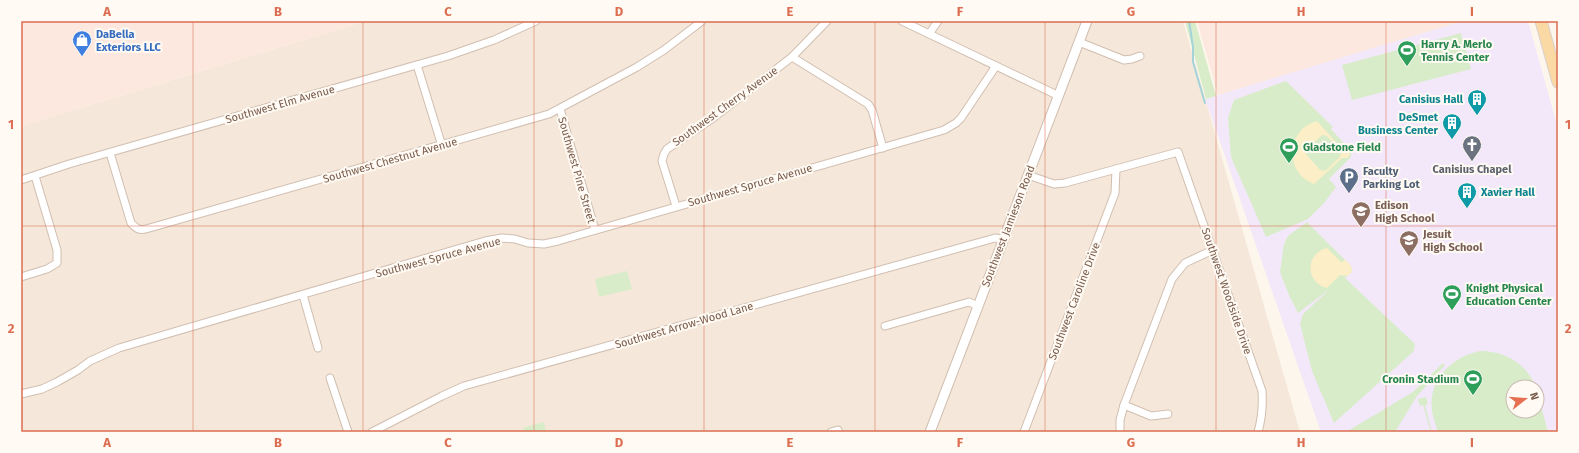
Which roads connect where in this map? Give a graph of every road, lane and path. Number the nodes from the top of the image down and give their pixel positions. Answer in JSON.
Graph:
{"nodes":[{"id":1,"x":536,"y":21,"type":"edge"},
{"id":2,"x":702,"y":21,"type":"edge"},
{"id":3,"x":827,"y":21,"type":"edge"},
{"id":4,"x":902,"y":21,"type":"edge"},
{"id":5,"x":938,"y":21,"type":"edge"},
{"id":6,"x":1087,"y":21,"type":"edge"},
{"id":7,"x":1541,"y":21,"type":"edge"},
{"id":8,"x":929,"y":34,"type":"junction"},
{"id":9,"x":1079,"y":42,"type":"junction"},
{"id":10,"x":1140,"y":56,"type":"dead end"},
{"id":11,"x":792,"y":57,"type":"junction"},
{"id":12,"x":1555,"y":58,"type":"edge"},
{"id":13,"x":417,"y":65,"type":"junction"},
{"id":14,"x":996,"y":66,"type":"junction"},
{"id":15,"x":1558,"y":82,"type":"edge"},
{"id":16,"x":1059,"y":96,"type":"junction"},
{"id":17,"x":560,"y":109,"type":"junction"},
{"id":18,"x":442,"y":146,"type":"junction"},
{"id":19,"x":883,"y":148,"type":"junction"},
{"id":20,"x":110,"y":153,"type":"junction"},
{"id":21,"x":1116,"y":169,"type":"junction"},
{"id":22,"x":1028,"y":175,"type":"junction"},
{"id":23,"x":35,"y":176,"type":"junction"},
{"id":24,"x":21,"y":180,"type":"edge"},
{"id":25,"x":676,"y":206,"type":"junction"},
{"id":26,"x":595,"y":230,"type":"junction"},
{"id":27,"x":1003,"y":239,"type":"junction"},
{"id":28,"x":1212,"y":250,"type":"junction"},
{"id":29,"x":21,"y":278,"type":"edge"},
{"id":30,"x":303,"y":296,"type":"junction"},
{"id":31,"x":978,"y":306,"type":"junction"},
{"id":32,"x":885,"y":326,"type":"dead end"},
{"id":33,"x":318,"y":348,"type":"dead end"},
{"id":34,"x":330,"y":378,"type":"dead end"},
{"id":35,"x":21,"y":394,"type":"edge"},
{"id":36,"x":1124,"y":405,"type":"junction"},
{"id":37,"x":1168,"y":414,"type":"dead end"},
{"id":38,"x":348,"y":432,"type":"edge"},
{"id":39,"x":372,"y":432,"type":"edge"},
{"id":40,"x":930,"y":432,"type":"edge"},
{"id":41,"x":1024,"y":432,"type":"edge"},
{"id":42,"x":1120,"y":432,"type":"edge"},
{"id":43,"x":1258,"y":432,"type":"edge"}],
"edges":[{"from":1,"to":13,"type":"street","name":"Southwest Elm Avenue"},
{"from":2,"to":17,"type":"street","name":"Southwest Chestnut Avenue"},
{"from":3,"to":11,"type":"street","name":"Southwest Cherry Avenue"},
{"from":4,"to":8,"type":"street"},
{"from":5,"to":8,"type":"street"},
{"from":6,"to":9,"type":"street","name":"Southwest Jamieson Road"},
{"from":7,"to":12,"type":"main road"},
{"from":8,"to":14,"type":"street"},
{"from":9,"to":10,"type":"street"},
{"from":9,"to":16,"type":"street","name":"Southwest Jamieson Road"},
{"from":11,"to":19,"type":"street"},
{"from":11,"to":25,"type":"street","name":"Southwest Cherry Avenue"},
{"from":12,"to":15,"type":"main road"},
{"from":13,"to":18,"type":"street"},
{"from":13,"to":20,"type":"street","name":"Southwest Elm Avenue"},
{"from":14,"to":16,"type":"street"},
{"from":14,"to":19,"type":"street","name":"Southwest Spruce Avenue"},
{"from":16,"to":22,"type":"street","name":"Southwest Jamieson Road"},
{"from":17,"to":18,"type":"street","name":"Southwest Chestnut Avenue"},
{"from":17,"to":26,"type":"street","name":"Southwest Pine Street"},
{"from":18,"to":20,"type":"street","name":"Southwest Chestnut Avenue"},
{"from":19,"to":25,"type":"street","name":"Southwest Spruce Avenue"},
{"from":20,"to":23,"type":"street","name":"Southwest Elm Avenue"},
{"from":21,"to":22,"type":"street"},
{"from":21,"to":28,"type":"street","name":"Southwest Woodside Drive"},
{"from":21,"to":41,"type":"street","name":"Southwest Caroline Drive"},
{"from":22,"to":27,"type":"street","name":"Southwest Jamieson Road"},
{"from":23,"to":24,"type":"street","name":"Southwest Elm Avenue"},
{"from":23,"to":29,"type":"street"},
{"from":25,"to":26,"type":"street","name":"Southwest Spruce Avenue"},
{"from":26,"to":30,"type":"street","name":"Southwest Spruce Avenue"},
{"from":27,"to":31,"type":"street","name":"Southwest Jamieson Road"},
{"from":27,"to":39,"type":"street","name":"Southwest Arrow-Wood Lane"},
{"from":28,"to":36,"type":"street"},
{"from":28,"to":43,"type":"street","name":"Southwest Woodside Drive"},
{"from":30,"to":33,"type":"street"},
{"from":30,"to":35,"type":"street","name":"Southwest Spruce Avenue"},
{"from":31,"to":32,"type":"street"},
{"from":31,"to":40,"type":"street","name":"Southwest Jamieson Road"},
{"from":34,"to":38,"type":"street"},
{"from":36,"to":37,"type":"street"},
{"from":36,"to":42,"type":"street"}]}
